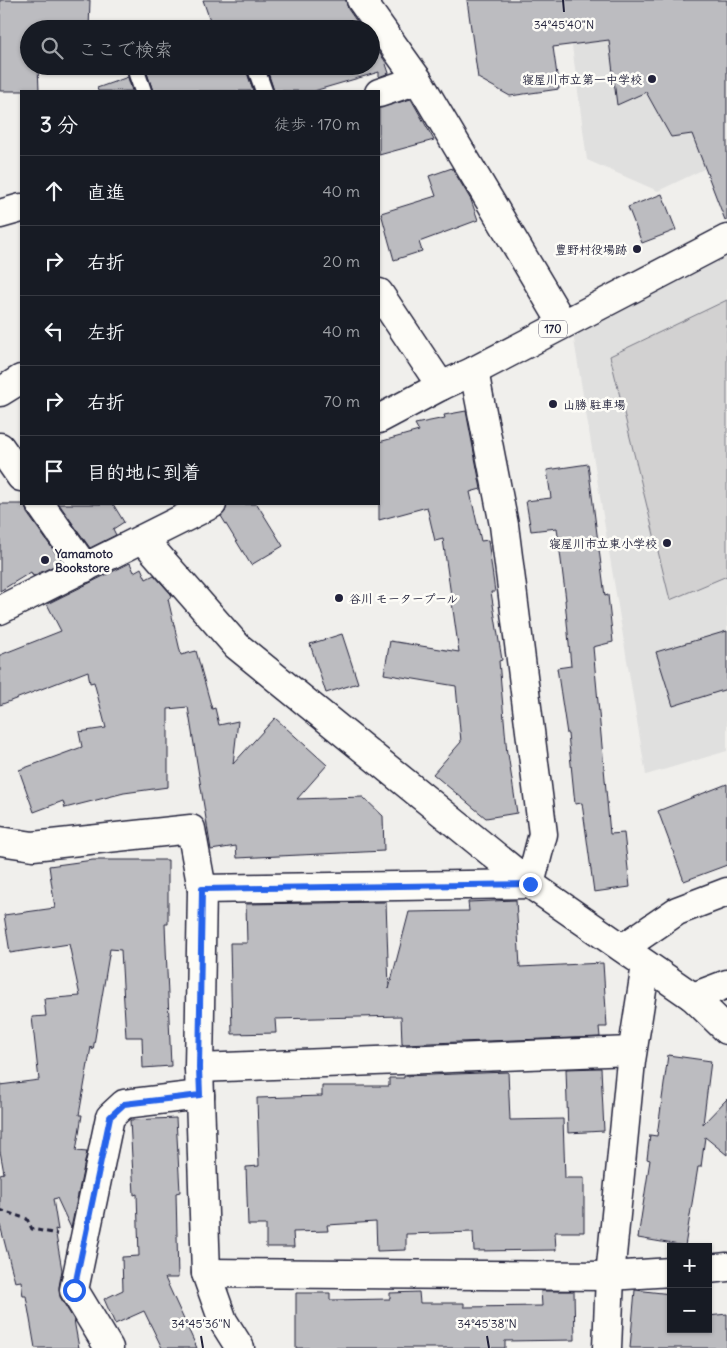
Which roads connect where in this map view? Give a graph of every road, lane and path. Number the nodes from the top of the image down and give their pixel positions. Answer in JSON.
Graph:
{"nodes":[{"id":1,"x":362,"y":0,"type":"edge"},
{"id":2,"x":376,"y":20,"type":"edge"},
{"id":3,"x":380,"y":26,"type":"edge"},
{"id":4,"x":137,"y":75,"type":"edge"},
{"id":5,"x":258,"y":75,"type":"edge"},
{"id":6,"x":418,"y":80,"type":"junction"},
{"id":7,"x":143,"y":90,"type":"edge"},
{"id":8,"x":264,"y":90,"type":"edge"},
{"id":9,"x":380,"y":93,"type":"edge"},
{"id":10,"x":20,"y":208,"type":"edge"},
{"id":11,"x":0,"y":214,"type":"edge"},
{"id":12,"x":727,"y":239,"type":"edge"},
{"id":13,"x":380,"y":294,"type":"edge"},
{"id":14,"x":563,"y":324,"type":"junction"},
{"id":15,"x":474,"y":371,"type":"junction"},
{"id":16,"x":20,"y":380,"type":"edge"},
{"id":17,"x":441,"y":386,"type":"junction"},
{"id":18,"x":0,"y":392,"type":"edge"},
{"id":19,"x":380,"y":418,"type":"edge"},
{"id":20,"x":0,"y":447,"type":"edge"},
{"id":21,"x":20,"y":476,"type":"edge"},
{"id":22,"x":41,"y":505,"type":"edge"},
{"id":23,"x":210,"y":505,"type":"edge"},
{"id":24,"x":143,"y":539,"type":"junction"},
{"id":25,"x":85,"y":568,"type":"junction"},
{"id":26,"x":0,"y":610,"type":"edge"},
{"id":27,"x":0,"y":841,"type":"edge"},
{"id":28,"x":530,"y":884,"type":"junction"},
{"id":29,"x":202,"y":889,"type":"junction"},
{"id":30,"x":727,"y":892,"type":"edge"},
{"id":31,"x":623,"y":948,"type":"junction"},
{"id":32,"x":646,"y":965,"type":"junction"},
{"id":33,"x":727,"y":984,"type":"edge"},
{"id":34,"x":693,"y":997,"type":"junction"},
{"id":35,"x":727,"y":1030,"type":"edge"},
{"id":36,"x":632,"y":1051,"type":"junction"},
{"id":37,"x":199,"y":1068,"type":"junction"},
{"id":38,"x":200,"y":1095,"type":"junction"},
{"id":39,"x":0,"y":1210,"type":"edge"},
{"id":40,"x":85,"y":1240,"type":"junction"},
{"id":41,"x":727,"y":1267,"type":"edge"},
{"id":42,"x":712,"y":1269,"type":"edge"},
{"id":43,"x":667,"y":1272,"type":"edge"},
{"id":44,"x":206,"y":1273,"type":"junction"},
{"id":45,"x":610,"y":1276,"type":"junction"},
{"id":46,"x":109,"y":1348,"type":"edge"},
{"id":47,"x":240,"y":1348,"type":"edge"},
{"id":48,"x":607,"y":1348,"type":"edge"}],
"edges":[{"from":1,"to":2,"type":"main road"},
{"from":3,"to":6,"type":"main road"},
{"from":4,"to":7,"type":"lane"},
{"from":5,"to":8,"type":"lane"},
{"from":6,"to":9,"type":"main road"},
{"from":6,"to":14,"type":"main road"},
{"from":10,"to":11,"type":"main road"},
{"from":12,"to":14,"type":"main road","number":"170"},
{"from":13,"to":17,"type":"main road"},
{"from":14,"to":15,"type":"main road","number":"170"},
{"from":15,"to":17,"type":"main road","number":"170"},
{"from":15,"to":28,"type":"main road"},
{"from":16,"to":18,"type":"main road"},
{"from":17,"to":19,"type":"main road","number":"170"},
{"from":20,"to":21,"type":"main road"},
{"from":22,"to":25,"type":"main road"},
{"from":23,"to":24,"type":"main road"},
{"from":24,"to":25,"type":"main road"},
{"from":24,"to":28,"type":"main road"},
{"from":25,"to":26,"type":"main road"},
{"from":27,"to":29,"type":"main road"},
{"from":28,"to":29,"type":"main road"},
{"from":28,"to":31,"type":"main road"},
{"from":29,"to":37,"type":"main road"},
{"from":30,"to":31,"type":"main road"},
{"from":31,"to":32,"type":"main road"},
{"from":32,"to":34,"type":"main road"},
{"from":32,"to":36,"type":"main road"},
{"from":33,"to":34,"type":"main road"},
{"from":34,"to":35,"type":"main road"},
{"from":36,"to":37,"type":"main road"},
{"from":36,"to":45,"type":"main road"},
{"from":37,"to":38,"type":"main road"},
{"from":38,"to":40,"type":"main road"},
{"from":38,"to":44,"type":"main road"},
{"from":39,"to":40,"type":"path"},
{"from":40,"to":46,"type":"main road"},
{"from":41,"to":42,"type":"main road"},
{"from":43,"to":45,"type":"main road"},
{"from":44,"to":45,"type":"main road"},
{"from":44,"to":47,"type":"main road"},
{"from":45,"to":48,"type":"main road"}]}
